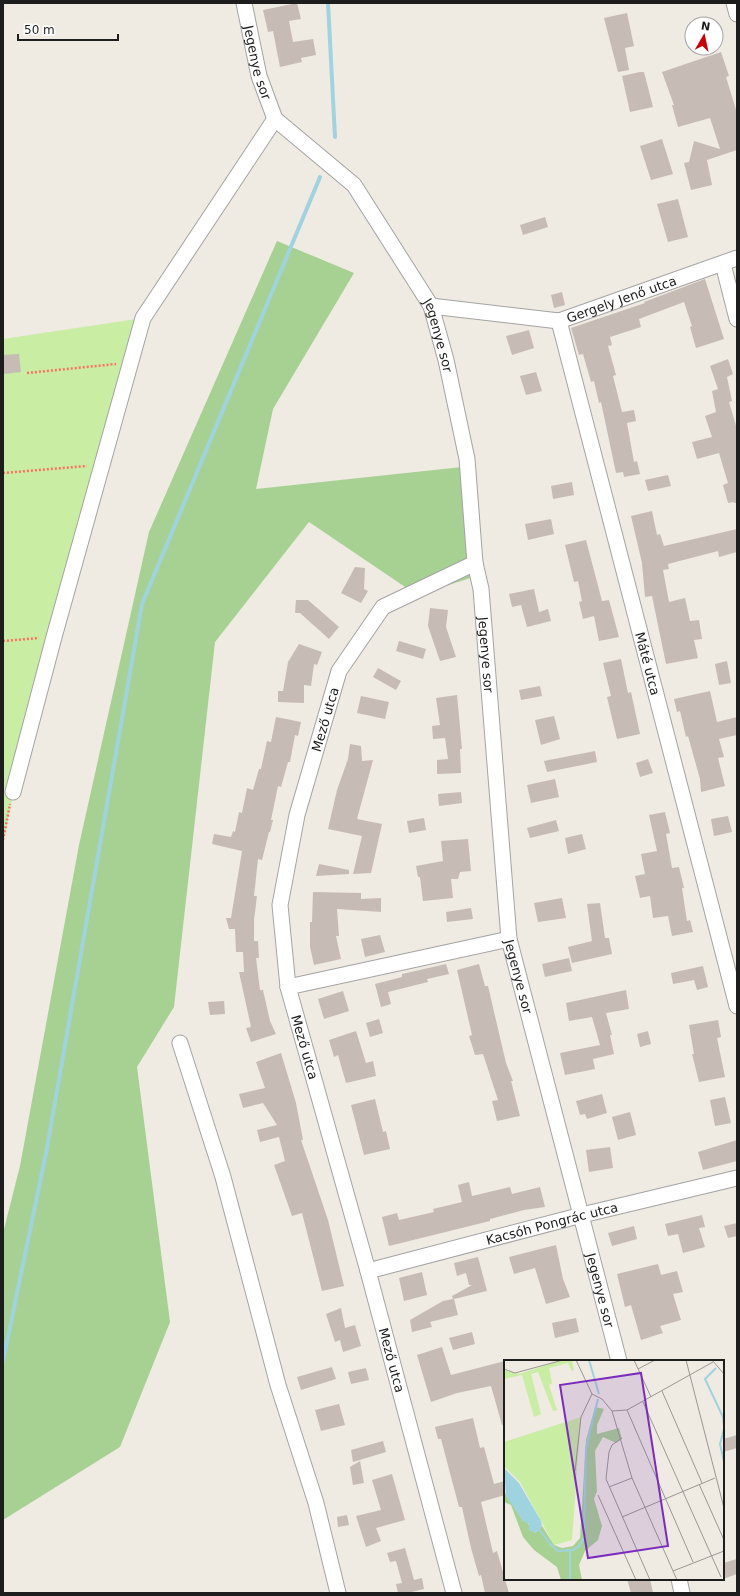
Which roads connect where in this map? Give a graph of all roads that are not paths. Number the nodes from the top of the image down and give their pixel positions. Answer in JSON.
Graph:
{"nodes":[{"id":1,"x":244,"y":3,"type":"edge"},
{"id":2,"x":734,"y":3,"type":"edge"},
{"id":3,"x":737,"y":14,"type":"edge"},
{"id":4,"x":275,"y":120,"type":"junction"},
{"id":5,"x":737,"y":258,"type":"edge"},
{"id":6,"x":723,"y":264,"type":"junction"},
{"id":7,"x":431,"y":306,"type":"junction"},
{"id":8,"x":737,"y":319,"type":"edge"},
{"id":9,"x":560,"y":321,"type":"junction"},
{"id":10,"x":474,"y":563,"type":"junction"},
{"id":11,"x":13,"y":792,"type":"road end"},
{"id":12,"x":508,"y":939,"type":"junction"},
{"id":13,"x":288,"y":988,"type":"junction"},
{"id":14,"x":737,"y":1006,"type":"edge"},
{"id":15,"x":180,"y":1043,"type":"dead end"},
{"id":16,"x":737,"y":1178,"type":"edge"},
{"id":17,"x":582,"y":1215,"type":"junction"},
{"id":18,"x":368,"y":1271,"type":"junction"},
{"id":19,"x":619,"y":1360,"type":"edge"},
{"id":20,"x":678,"y":1580,"type":"edge"},
{"id":21,"x":338,"y":1593,"type":"edge"},
{"id":22,"x":454,"y":1593,"type":"edge"},
{"id":23,"x":682,"y":1593,"type":"edge"}],
"edges":[{"from":1,"to":4,"type":"street","name":"Jegenye sor"},
{"from":2,"to":3,"type":"street"},
{"from":4,"to":7,"type":"street","name":"Jegenye sor"},
{"from":4,"to":11,"type":"street"},
{"from":5,"to":6,"type":"street","name":"Gergely Jenő utca"},
{"from":6,"to":8,"type":"street"},
{"from":6,"to":9,"type":"street","name":"Gergely Jenő utca"},
{"from":7,"to":9,"type":"street","name":"Gergely Jenő utca"},
{"from":7,"to":10,"type":"street","name":"Jegenye sor"},
{"from":9,"to":14,"type":"street","name":"Máté utca"},
{"from":10,"to":12,"type":"street","name":"Jegenye sor"},
{"from":10,"to":13,"type":"street","name":"Mező utca"},
{"from":12,"to":13,"type":"street"},
{"from":12,"to":17,"type":"street","name":"Jegenye sor"},
{"from":13,"to":18,"type":"street","name":"Mező utca"},
{"from":15,"to":21,"type":"street"},
{"from":16,"to":17,"type":"street","name":"Kacsóh Pongrác utca"},
{"from":17,"to":18,"type":"street","name":"Kacsóh Pongrác utca"},
{"from":17,"to":19,"type":"street","name":"Jegenye sor"},
{"from":18,"to":22,"type":"street","name":"Mező utca"},
{"from":20,"to":23,"type":"street"}]}
